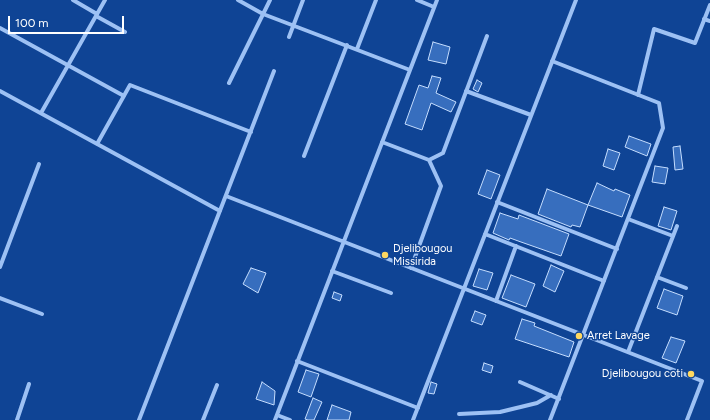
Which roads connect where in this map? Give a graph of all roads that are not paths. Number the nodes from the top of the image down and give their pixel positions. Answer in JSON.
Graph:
{"nodes":[{"id":1,"x":73,"y":0,"type":"edge"},
{"id":2,"x":105,"y":0,"type":"edge"},
{"id":3,"x":238,"y":0,"type":"edge"},
{"id":4,"x":270,"y":0,"type":"edge"},
{"id":5,"x":303,"y":0,"type":"edge"},
{"id":6,"x":376,"y":0,"type":"edge"},
{"id":7,"x":417,"y":0,"type":"edge"},
{"id":8,"x":437,"y":0,"type":"edge"},
{"id":9,"x":576,"y":0,"type":"edge"},
{"id":10,"x":710,"y":4,"type":"edge"},
{"id":11,"x":434,"y":7,"type":"junction"},
{"id":12,"x":263,"y":14,"type":"junction"},
{"id":13,"x":97,"y":15,"type":"junction"},
{"id":14,"x":704,"y":19,"type":"junction"},
{"id":15,"x":710,"y":21,"type":"edge"},
{"id":16,"x":293,"y":25,"type":"junction"},
{"id":17,"x":0,"y":28,"type":"edge"},
{"id":18,"x":125,"y":32,"type":"dead end"},
{"id":19,"x":487,"y":36,"type":"dead end"},
{"id":20,"x":289,"y":37,"type":"dead end"},
{"id":21,"x":347,"y":45,"type":"junction"},
{"id":22,"x":357,"y":49,"type":"junction"},
{"id":23,"x":552,"y":61,"type":"junction"},
{"id":24,"x":68,"y":65,"type":"junction"},
{"id":25,"x":410,"y":70,"type":"junction"},
{"id":26,"x":274,"y":71,"type":"dead end"},
{"id":27,"x":229,"y":83,"type":"dead end"},
{"id":28,"x":0,"y":91,"type":"edge"},
{"id":29,"x":466,"y":91,"type":"junction"},
{"id":30,"x":638,"y":95,"type":"junction"},
{"id":31,"x":124,"y":96,"type":"junction"},
{"id":32,"x":41,"y":113,"type":"junction"},
{"id":33,"x":531,"y":115,"type":"junction"},
{"id":34,"x":251,"y":132,"type":"junction"},
{"id":35,"x":382,"y":142,"type":"junction"},
{"id":36,"x":97,"y":144,"type":"junction"},
{"id":37,"x":304,"y":156,"type":"dead end"},
{"id":38,"x":429,"y":160,"type":"junction"},
{"id":39,"x":39,"y":164,"type":"dead end"},
{"id":40,"x":226,"y":196,"type":"junction"},
{"id":41,"x":497,"y":202,"type":"junction"},
{"id":42,"x":220,"y":211,"type":"junction"},
{"id":43,"x":628,"y":218,"type":"junction"},
{"id":44,"x":677,"y":226,"type":"dead end"},
{"id":45,"x":485,"y":234,"type":"junction"},
{"id":46,"x":673,"y":236,"type":"junction"},
{"id":47,"x":343,"y":242,"type":"junction"},
{"id":48,"x":516,"y":246,"type":"junction"},
{"id":49,"x":617,"y":249,"type":"junction"},
{"id":50,"x":0,"y":267,"type":"edge"},
{"id":51,"x":411,"y":268,"type":"junction"},
{"id":52,"x":332,"y":271,"type":"junction"},
{"id":53,"x":657,"y":277,"type":"junction"},
{"id":54,"x":604,"y":281,"type":"junction"},
{"id":55,"x":464,"y":288,"type":"junction"},
{"id":56,"x":686,"y":288,"type":"dead end"},
{"id":57,"x":391,"y":294,"type":"dead end"},
{"id":58,"x":0,"y":298,"type":"edge"},
{"id":59,"x":496,"y":300,"type":"junction"},
{"id":60,"x":42,"y":314,"type":"dead end"},
{"id":61,"x":583,"y":335,"type":"junction"},
{"id":62,"x":628,"y":352,"type":"junction"},
{"id":63,"x":297,"y":361,"type":"junction"},
{"id":64,"x":520,"y":382,"type":"dead end"},
{"id":65,"x":29,"y":384,"type":"dead end"},
{"id":66,"x":217,"y":385,"type":"dead end"},
{"id":67,"x":551,"y":395,"type":"junction"},
{"id":68,"x":559,"y":399,"type":"junction"},
{"id":69,"x":418,"y":408,"type":"junction"},
{"id":70,"x":459,"y":414,"type":"dead end"},
{"id":71,"x":276,"y":415,"type":"junction"},
{"id":72,"x":17,"y":420,"type":"edge"},
{"id":73,"x":139,"y":420,"type":"edge"},
{"id":74,"x":203,"y":420,"type":"edge"},
{"id":75,"x":274,"y":420,"type":"edge"},
{"id":76,"x":290,"y":420,"type":"edge"},
{"id":77,"x":413,"y":420,"type":"edge"},
{"id":78,"x":550,"y":420,"type":"edge"},
{"id":79,"x":687,"y":420,"type":"edge"}],
"edges":[{"from":1,"to":13,"type":"street"},
{"from":2,"to":13,"type":"street"},
{"from":3,"to":12,"type":"street"},
{"from":4,"to":12,"type":"street"},
{"from":5,"to":16,"type":"street"},
{"from":6,"to":22,"type":"street"},
{"from":7,"to":11,"type":"street"},
{"from":8,"to":11,"type":"street"},
{"from":9,"to":23,"type":"street"},
{"from":10,"to":14,"type":"street"},
{"from":11,"to":25,"type":"street"},
{"from":12,"to":16,"type":"street"},
{"from":12,"to":27,"type":"street"},
{"from":13,"to":18,"type":"street"},
{"from":13,"to":24,"type":"street"},
{"from":14,"to":15,"type":"street"},
{"from":14,"to":30,"type":"street"},
{"from":16,"to":20,"type":"street"},
{"from":16,"to":21,"type":"street"},
{"from":17,"to":24,"type":"street"},
{"from":19,"to":29,"type":"street"},
{"from":21,"to":22,"type":"street"},
{"from":21,"to":37,"type":"street"},
{"from":22,"to":25,"type":"street"},
{"from":23,"to":30,"type":"street"},
{"from":23,"to":33,"type":"street"},
{"from":24,"to":31,"type":"street"},
{"from":24,"to":32,"type":"street"},
{"from":25,"to":35,"type":"street"},
{"from":26,"to":34,"type":"street"},
{"from":28,"to":32,"type":"street"},
{"from":29,"to":33,"type":"street"},
{"from":29,"to":38,"type":"street"},
{"from":30,"to":43,"type":"street"},
{"from":31,"to":34,"type":"street"},
{"from":31,"to":36,"type":"street"},
{"from":32,"to":36,"type":"street"},
{"from":33,"to":41,"type":"street"},
{"from":34,"to":40,"type":"street"},
{"from":35,"to":38,"type":"street"},
{"from":35,"to":47,"type":"street"},
{"from":36,"to":42,"type":"street"},
{"from":38,"to":51,"type":"street"},
{"from":39,"to":50,"type":"street"},
{"from":40,"to":42,"type":"street"},
{"from":40,"to":47,"type":"street"},
{"from":41,"to":45,"type":"street"},
{"from":41,"to":49,"type":"street"},
{"from":42,"to":73,"type":"street"},
{"from":43,"to":46,"type":"street"},
{"from":43,"to":49,"type":"street"},
{"from":44,"to":46,"type":"street"},
{"from":45,"to":48,"type":"street"},
{"from":45,"to":55,"type":"street"},
{"from":46,"to":53,"type":"street"},
{"from":47,"to":51,"type":"street"},
{"from":47,"to":52,"type":"street"},
{"from":48,"to":54,"type":"street"},
{"from":48,"to":59,"type":"street"},
{"from":49,"to":54,"type":"street"},
{"from":51,"to":55,"type":"street"},
{"from":52,"to":57,"type":"street"},
{"from":52,"to":63,"type":"street"},
{"from":53,"to":56,"type":"street"},
{"from":53,"to":62,"type":"street"},
{"from":54,"to":61,"type":"street"},
{"from":55,"to":59,"type":"street"},
{"from":55,"to":69,"type":"street"},
{"from":58,"to":60,"type":"street"},
{"from":59,"to":61,"type":"street"},
{"from":61,"to":62,"type":"street"},
{"from":61,"to":68,"type":"street"},
{"from":62,"to":79,"type":"street"},
{"from":63,"to":69,"type":"street"},
{"from":63,"to":71,"type":"street"},
{"from":64,"to":67,"type":"street"},
{"from":65,"to":72,"type":"street"},
{"from":66,"to":74,"type":"street"},
{"from":67,"to":68,"type":"street"},
{"from":67,"to":70,"type":"street"},
{"from":68,"to":78,"type":"street"},
{"from":69,"to":77,"type":"street"},
{"from":71,"to":75,"type":"street"},
{"from":71,"to":76,"type":"street"}]}
